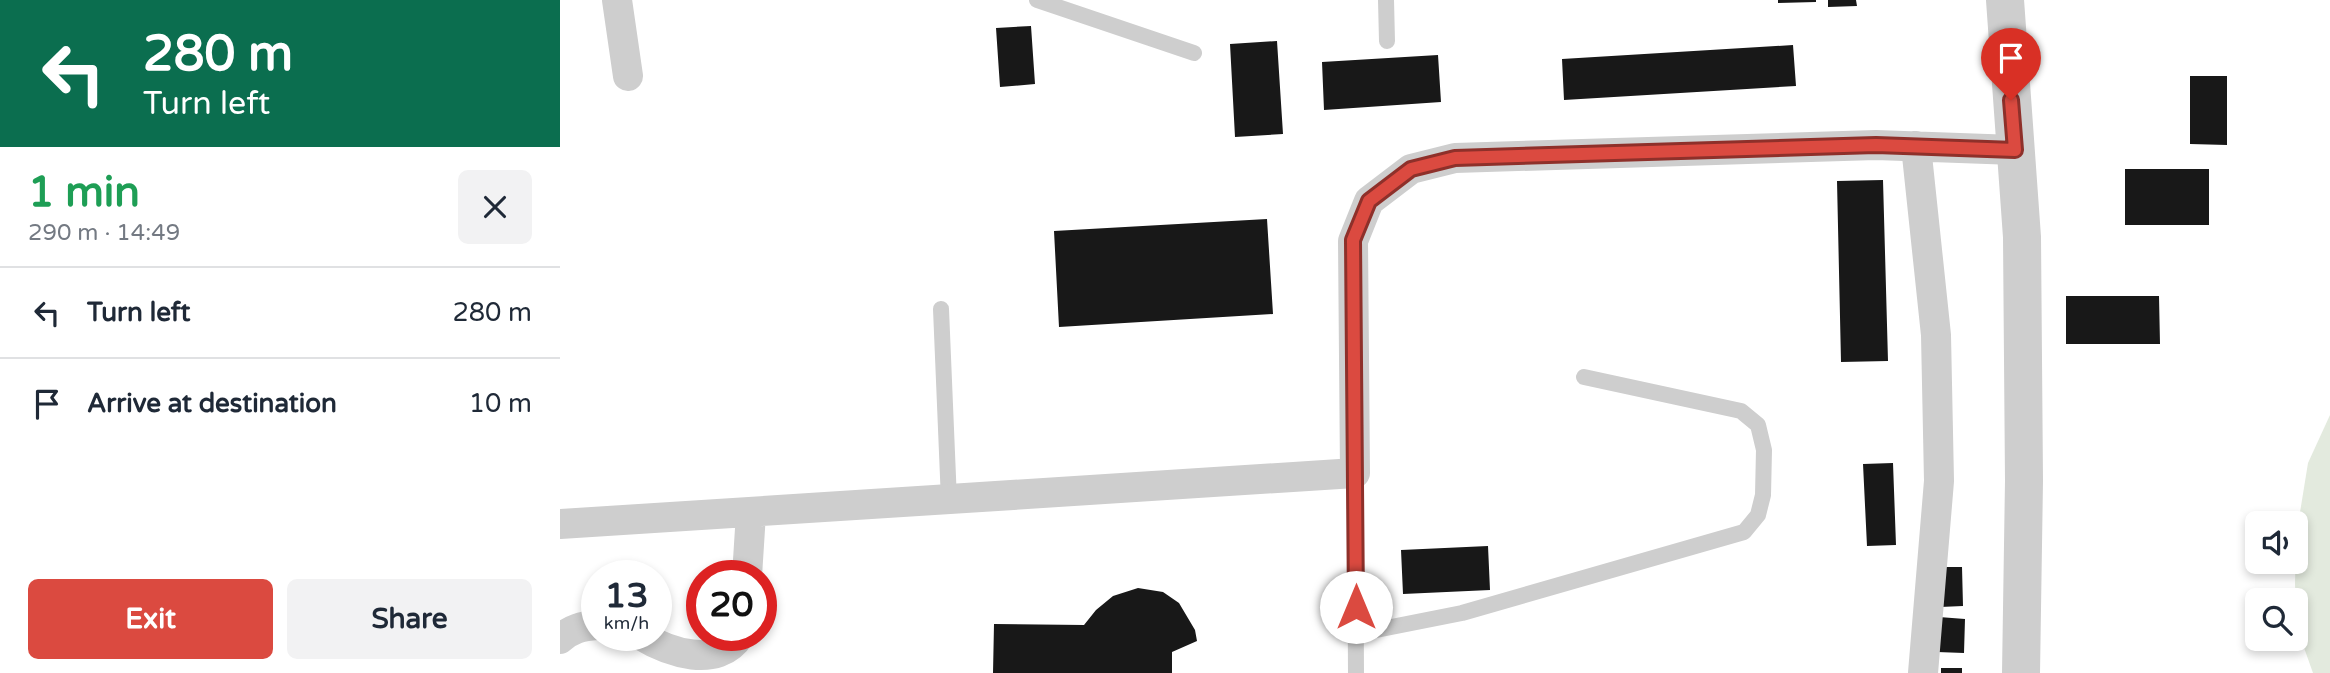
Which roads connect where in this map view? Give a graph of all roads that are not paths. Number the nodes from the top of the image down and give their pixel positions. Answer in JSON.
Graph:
{"nodes":[{"id":1,"x":617,"y":0,"type":"edge"},
{"id":2,"x":1037,"y":0,"type":"edge"},
{"id":3,"x":1386,"y":0,"type":"edge"},
{"id":4,"x":2005,"y":0,"type":"edge"},
{"id":5,"x":1387,"y":41,"type":"dead end"},
{"id":6,"x":1194,"y":53,"type":"dead end"},
{"id":7,"x":628,"y":76,"type":"dead end"},
{"id":8,"x":1916,"y":146,"type":"junction"},
{"id":9,"x":2015,"y":150,"type":"junction"},
{"id":10,"x":942,"y":309,"type":"dead end"},
{"id":11,"x":1584,"y":377,"type":"dead end"},
{"id":12,"x":1355,"y":473,"type":"junction"},
{"id":13,"x":949,"y":501,"type":"junction"},
{"id":14,"x":751,"y":513,"type":"junction"},
{"id":15,"x":560,"y":524,"type":"edge"},
{"id":16,"x":748,"y":560,"type":"edge"},
{"id":17,"x":581,"y":627,"type":"edge"},
{"id":18,"x":1356,"y":634,"type":"junction"},
{"id":19,"x":560,"y":639,"type":"edge"},
{"id":20,"x":672,"y":651,"type":"edge"},
{"id":21,"x":722,"y":651,"type":"edge"},
{"id":22,"x":1356,"y":673,"type":"edge"},
{"id":23,"x":1923,"y":673,"type":"edge"},
{"id":24,"x":2021,"y":673,"type":"edge"}],
"edges":[{"from":1,"to":7,"type":"street"},
{"from":2,"to":6,"type":"lane"},
{"from":3,"to":5,"type":"lane"},
{"from":4,"to":9,"type":"street"},
{"from":8,"to":9,"type":"street"},
{"from":8,"to":12,"type":"street"},
{"from":8,"to":23,"type":"street"},
{"from":9,"to":24,"type":"street"},
{"from":10,"to":13,"type":"lane"},
{"from":11,"to":18,"type":"lane"},
{"from":12,"to":13,"type":"street"},
{"from":12,"to":18,"type":"lane"},
{"from":13,"to":14,"type":"street"},
{"from":14,"to":15,"type":"street"},
{"from":14,"to":16,"type":"street"},
{"from":17,"to":19,"type":"street"},
{"from":18,"to":22,"type":"lane"},
{"from":20,"to":21,"type":"street"}]}
